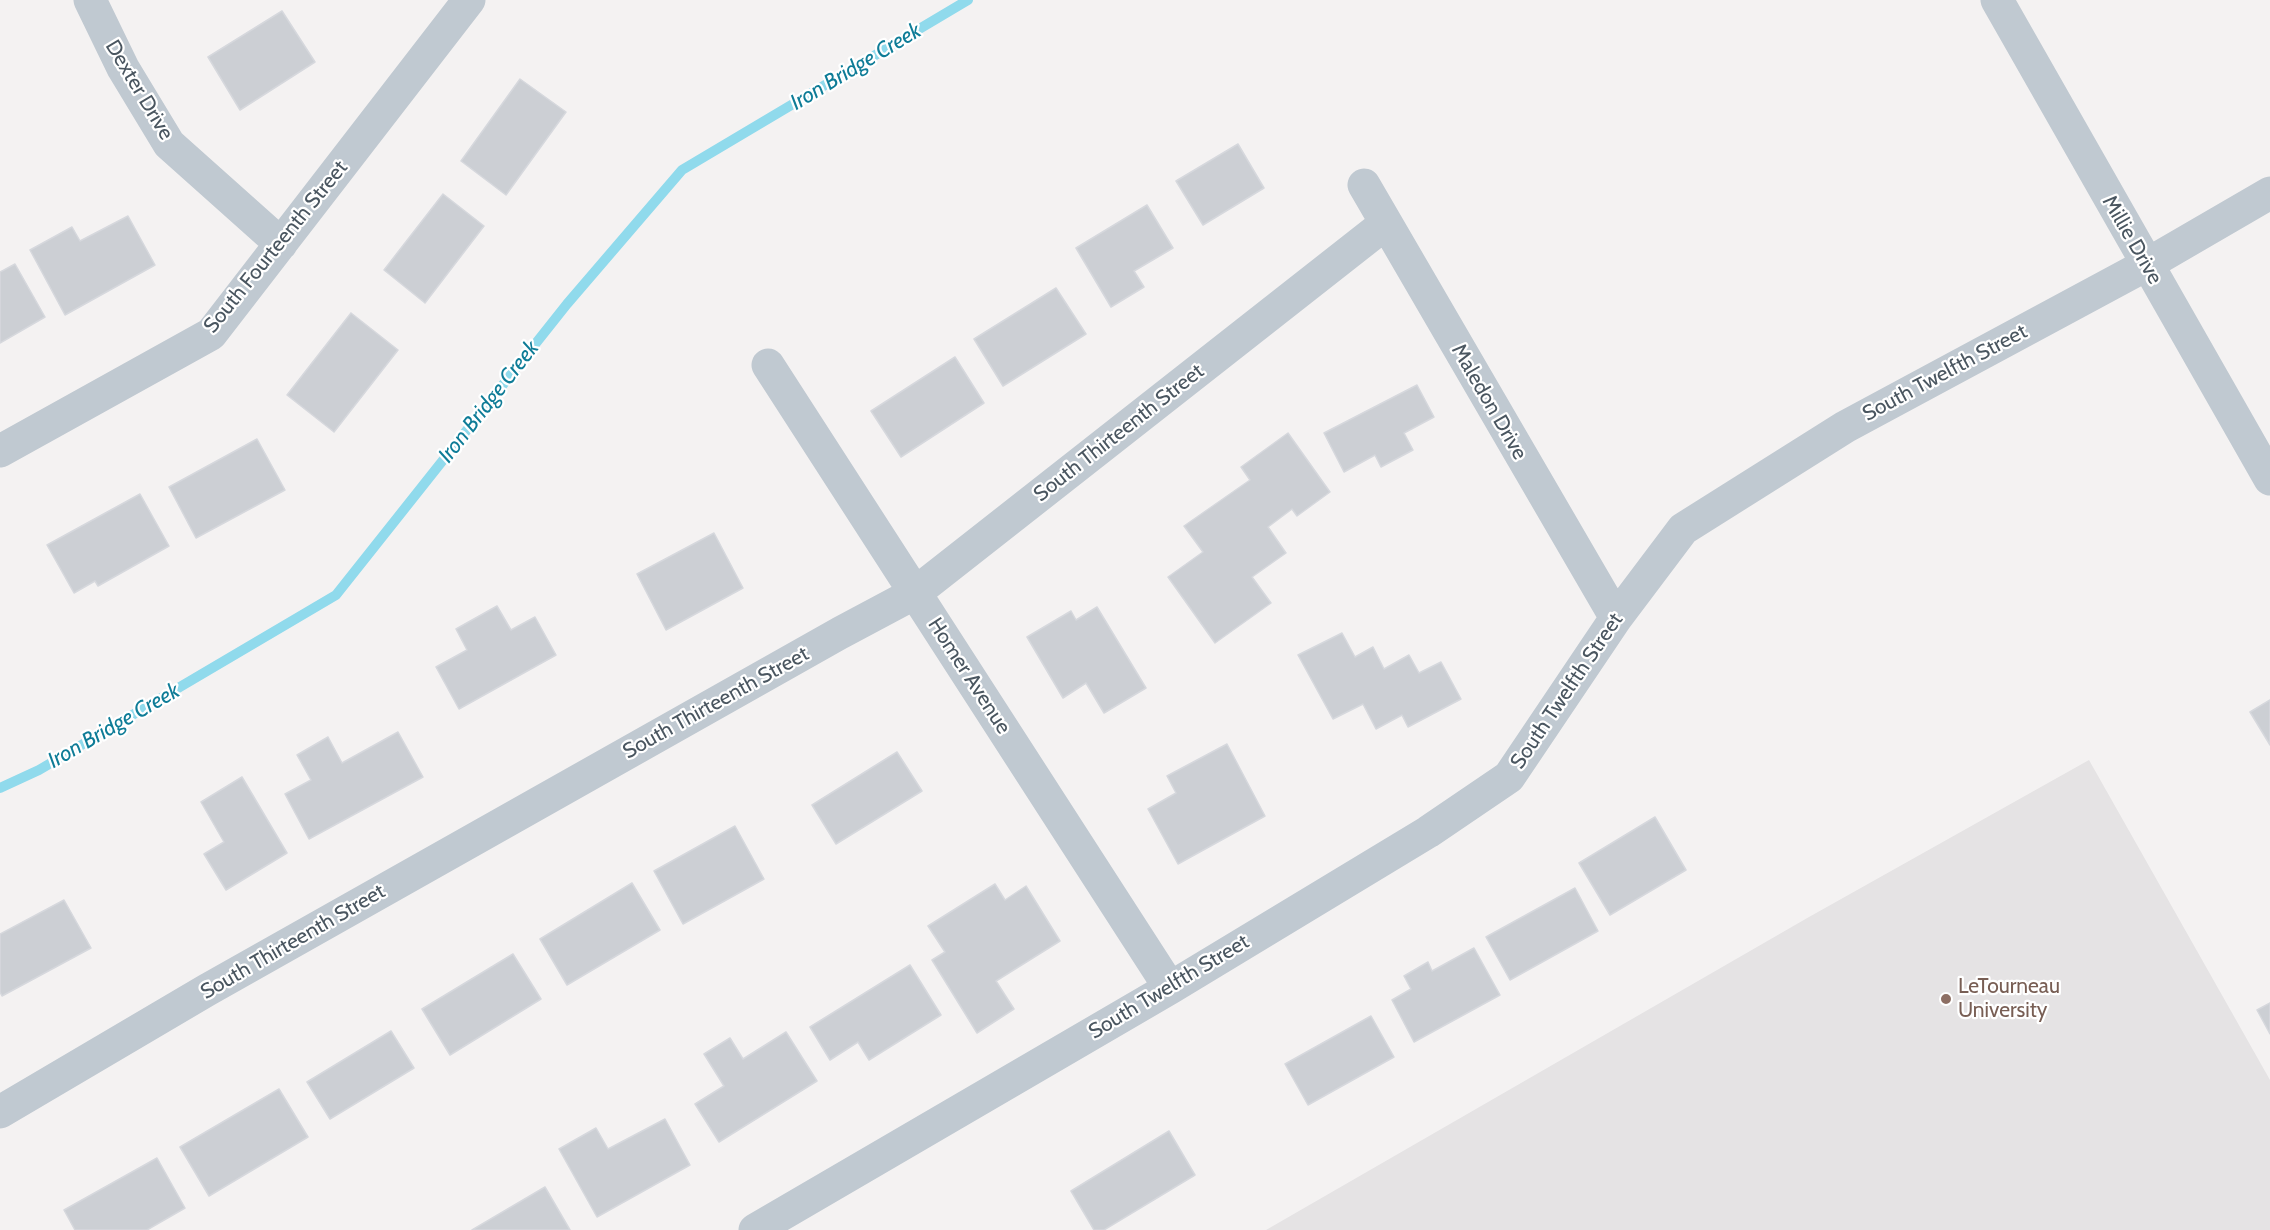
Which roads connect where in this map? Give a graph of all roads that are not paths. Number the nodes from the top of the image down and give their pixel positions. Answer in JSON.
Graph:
{"nodes":[{"id":1,"x":90,"y":0,"type":"edge"},
{"id":2,"x":470,"y":0,"type":"edge"},
{"id":3,"x":1997,"y":0,"type":"edge"},
{"id":4,"x":1364,"y":186,"type":"dead end"},
{"id":5,"x":2270,"y":193,"type":"edge"},
{"id":6,"x":1385,"y":224,"type":"junction"},
{"id":7,"x":281,"y":244,"type":"junction"},
{"id":8,"x":2146,"y":265,"type":"junction"},
{"id":9,"x":768,"y":365,"type":"dead end"},
{"id":10,"x":0,"y":451,"type":"edge"},
{"id":11,"x":2270,"y":479,"type":"edge"},
{"id":12,"x":915,"y":593,"type":"junction"},
{"id":13,"x":1616,"y":618,"type":"junction"},
{"id":14,"x":1170,"y":988,"type":"junction"},
{"id":15,"x":0,"y":1112,"type":"edge"},
{"id":16,"x":755,"y":1230,"type":"edge"}],
"edges":[{"from":1,"to":7,"type":"street","name":"Dexter Drive"},
{"from":2,"to":7,"type":"street","name":"South Fourteenth Street"},
{"from":3,"to":8,"type":"street","name":"Millie Drive"},
{"from":4,"to":6,"type":"street","name":"Maledon Drive"},
{"from":5,"to":8,"type":"street","name":"South Twelfth Street"},
{"from":6,"to":12,"type":"street","name":"South Thirteenth Street"},
{"from":6,"to":13,"type":"street","name":"Maledon Drive"},
{"from":7,"to":10,"type":"street","name":"South Fourteenth Street"},
{"from":8,"to":11,"type":"street","name":"Millie Drive"},
{"from":8,"to":13,"type":"street","name":"South Twelfth Street"},
{"from":9,"to":12,"type":"street","name":"Homer Avenue"},
{"from":12,"to":14,"type":"street","name":"Homer Avenue"},
{"from":12,"to":15,"type":"street","name":"South Thirteenth Street"},
{"from":13,"to":14,"type":"street","name":"South Twelfth Street"},
{"from":14,"to":16,"type":"street","name":"South Twelfth Street"}]}
